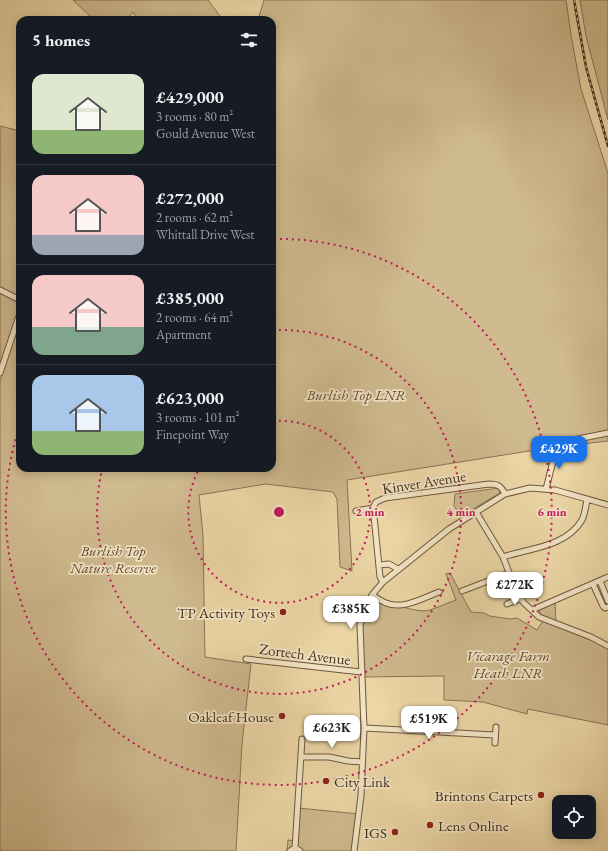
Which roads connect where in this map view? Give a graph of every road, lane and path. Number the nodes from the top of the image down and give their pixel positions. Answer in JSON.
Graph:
{"nodes":[{"id":1,"x":0,"y":290,"type":"edge"},
{"id":2,"x":16,"y":298,"type":"edge"},
{"id":3,"x":16,"y":325,"type":"edge"},
{"id":4,"x":0,"y":373,"type":"edge"},
{"id":5,"x":608,"y":433,"type":"edge"},
{"id":6,"x":546,"y":489,"type":"junction"},
{"id":7,"x":506,"y":494,"type":"junction"},
{"id":8,"x":587,"y":499,"type":"junction"},
{"id":9,"x":608,"y":505,"type":"edge"},
{"id":10,"x":373,"y":508,"type":"junction"},
{"id":11,"x":356,"y":511,"type":"dead end"},
{"id":12,"x":476,"y":512,"type":"junction"},
{"id":13,"x":503,"y":557,"type":"junction"},
{"id":14,"x":379,"y":565,"type":"junction"},
{"id":15,"x":398,"y":569,"type":"junction"},
{"id":16,"x":509,"y":573,"type":"junction"},
{"id":17,"x":608,"y":577,"type":"edge"},
{"id":18,"x":600,"y":581,"type":"junction"},
{"id":19,"x":383,"y":582,"type":"junction"},
{"id":20,"x":593,"y":584,"type":"junction"},
{"id":21,"x":462,"y":591,"type":"dead end"},
{"id":22,"x":438,"y":592,"type":"dead end"},
{"id":23,"x":372,"y":595,"type":"junction"},
{"id":24,"x":520,"y":599,"type":"junction"},
{"id":25,"x":608,"y":600,"type":"edge"},
{"id":26,"x":507,"y":604,"type":"dead end"},
{"id":27,"x":608,"y":607,"type":"edge"},
{"id":28,"x":532,"y":610,"type":"junction"},
{"id":29,"x":608,"y":646,"type":"edge"},
{"id":30,"x":246,"y":659,"type":"dead end"},
{"id":31,"x":361,"y":672,"type":"junction"},
{"id":32,"x":453,"y":714,"type":"dead end"},
{"id":33,"x":496,"y":727,"type":"dead end"},
{"id":34,"x":364,"y":728,"type":"junction"},
{"id":35,"x":451,"y":732,"type":"junction"},
{"id":36,"x":495,"y":735,"type":"junction"},
{"id":37,"x":302,"y":739,"type":"dead end"},
{"id":38,"x":495,"y":743,"type":"dead end"},
{"id":39,"x":302,"y":757,"type":"junction"},
{"id":40,"x":362,"y":762,"type":"junction"},
{"id":41,"x":295,"y":850,"type":"edge"},
{"id":42,"x":354,"y":851,"type":"edge"}],
"edges":[{"from":1,"to":2,"type":"street"},
{"from":3,"to":4,"type":"street"},
{"from":5,"to":6,"type":"street"},
{"from":6,"to":7,"type":"street"},
{"from":6,"to":8,"type":"street"},
{"from":7,"to":10,"type":"street","name":"Kinver Avenue"},
{"from":7,"to":12,"type":"street"},
{"from":8,"to":9,"type":"street"},
{"from":8,"to":13,"type":"street"},
{"from":10,"to":11,"type":"street"},
{"from":10,"to":14,"type":"street","name":"Kinver Avenue"},
{"from":12,"to":13,"type":"street"},
{"from":12,"to":15,"type":"street"},
{"from":13,"to":16,"type":"street"},
{"from":14,"to":15,"type":"street"},
{"from":14,"to":19,"type":"street","name":"Kinver Avenue"},
{"from":15,"to":19,"type":"street"},
{"from":16,"to":21,"type":"street"},
{"from":16,"to":24,"type":"street"},
{"from":17,"to":18,"type":"street"},
{"from":18,"to":20,"type":"street"},
{"from":18,"to":25,"type":"street"},
{"from":19,"to":23,"type":"street"},
{"from":20,"to":27,"type":"street"},
{"from":20,"to":28,"type":"street"},
{"from":22,"to":23,"type":"street"},
{"from":23,"to":31,"type":"street"},
{"from":24,"to":26,"type":"street"},
{"from":24,"to":28,"type":"street"},
{"from":28,"to":29,"type":"street"},
{"from":30,"to":31,"type":"street","name":"Zortech Avenue"},
{"from":31,"to":34,"type":"street"},
{"from":32,"to":35,"type":"street"},
{"from":33,"to":36,"type":"street"},
{"from":34,"to":35,"type":"street"},
{"from":34,"to":40,"type":"street"},
{"from":35,"to":36,"type":"street"},
{"from":36,"to":38,"type":"street"},
{"from":37,"to":39,"type":"street"},
{"from":39,"to":40,"type":"street"},
{"from":39,"to":41,"type":"street"},
{"from":40,"to":42,"type":"street"}]}
